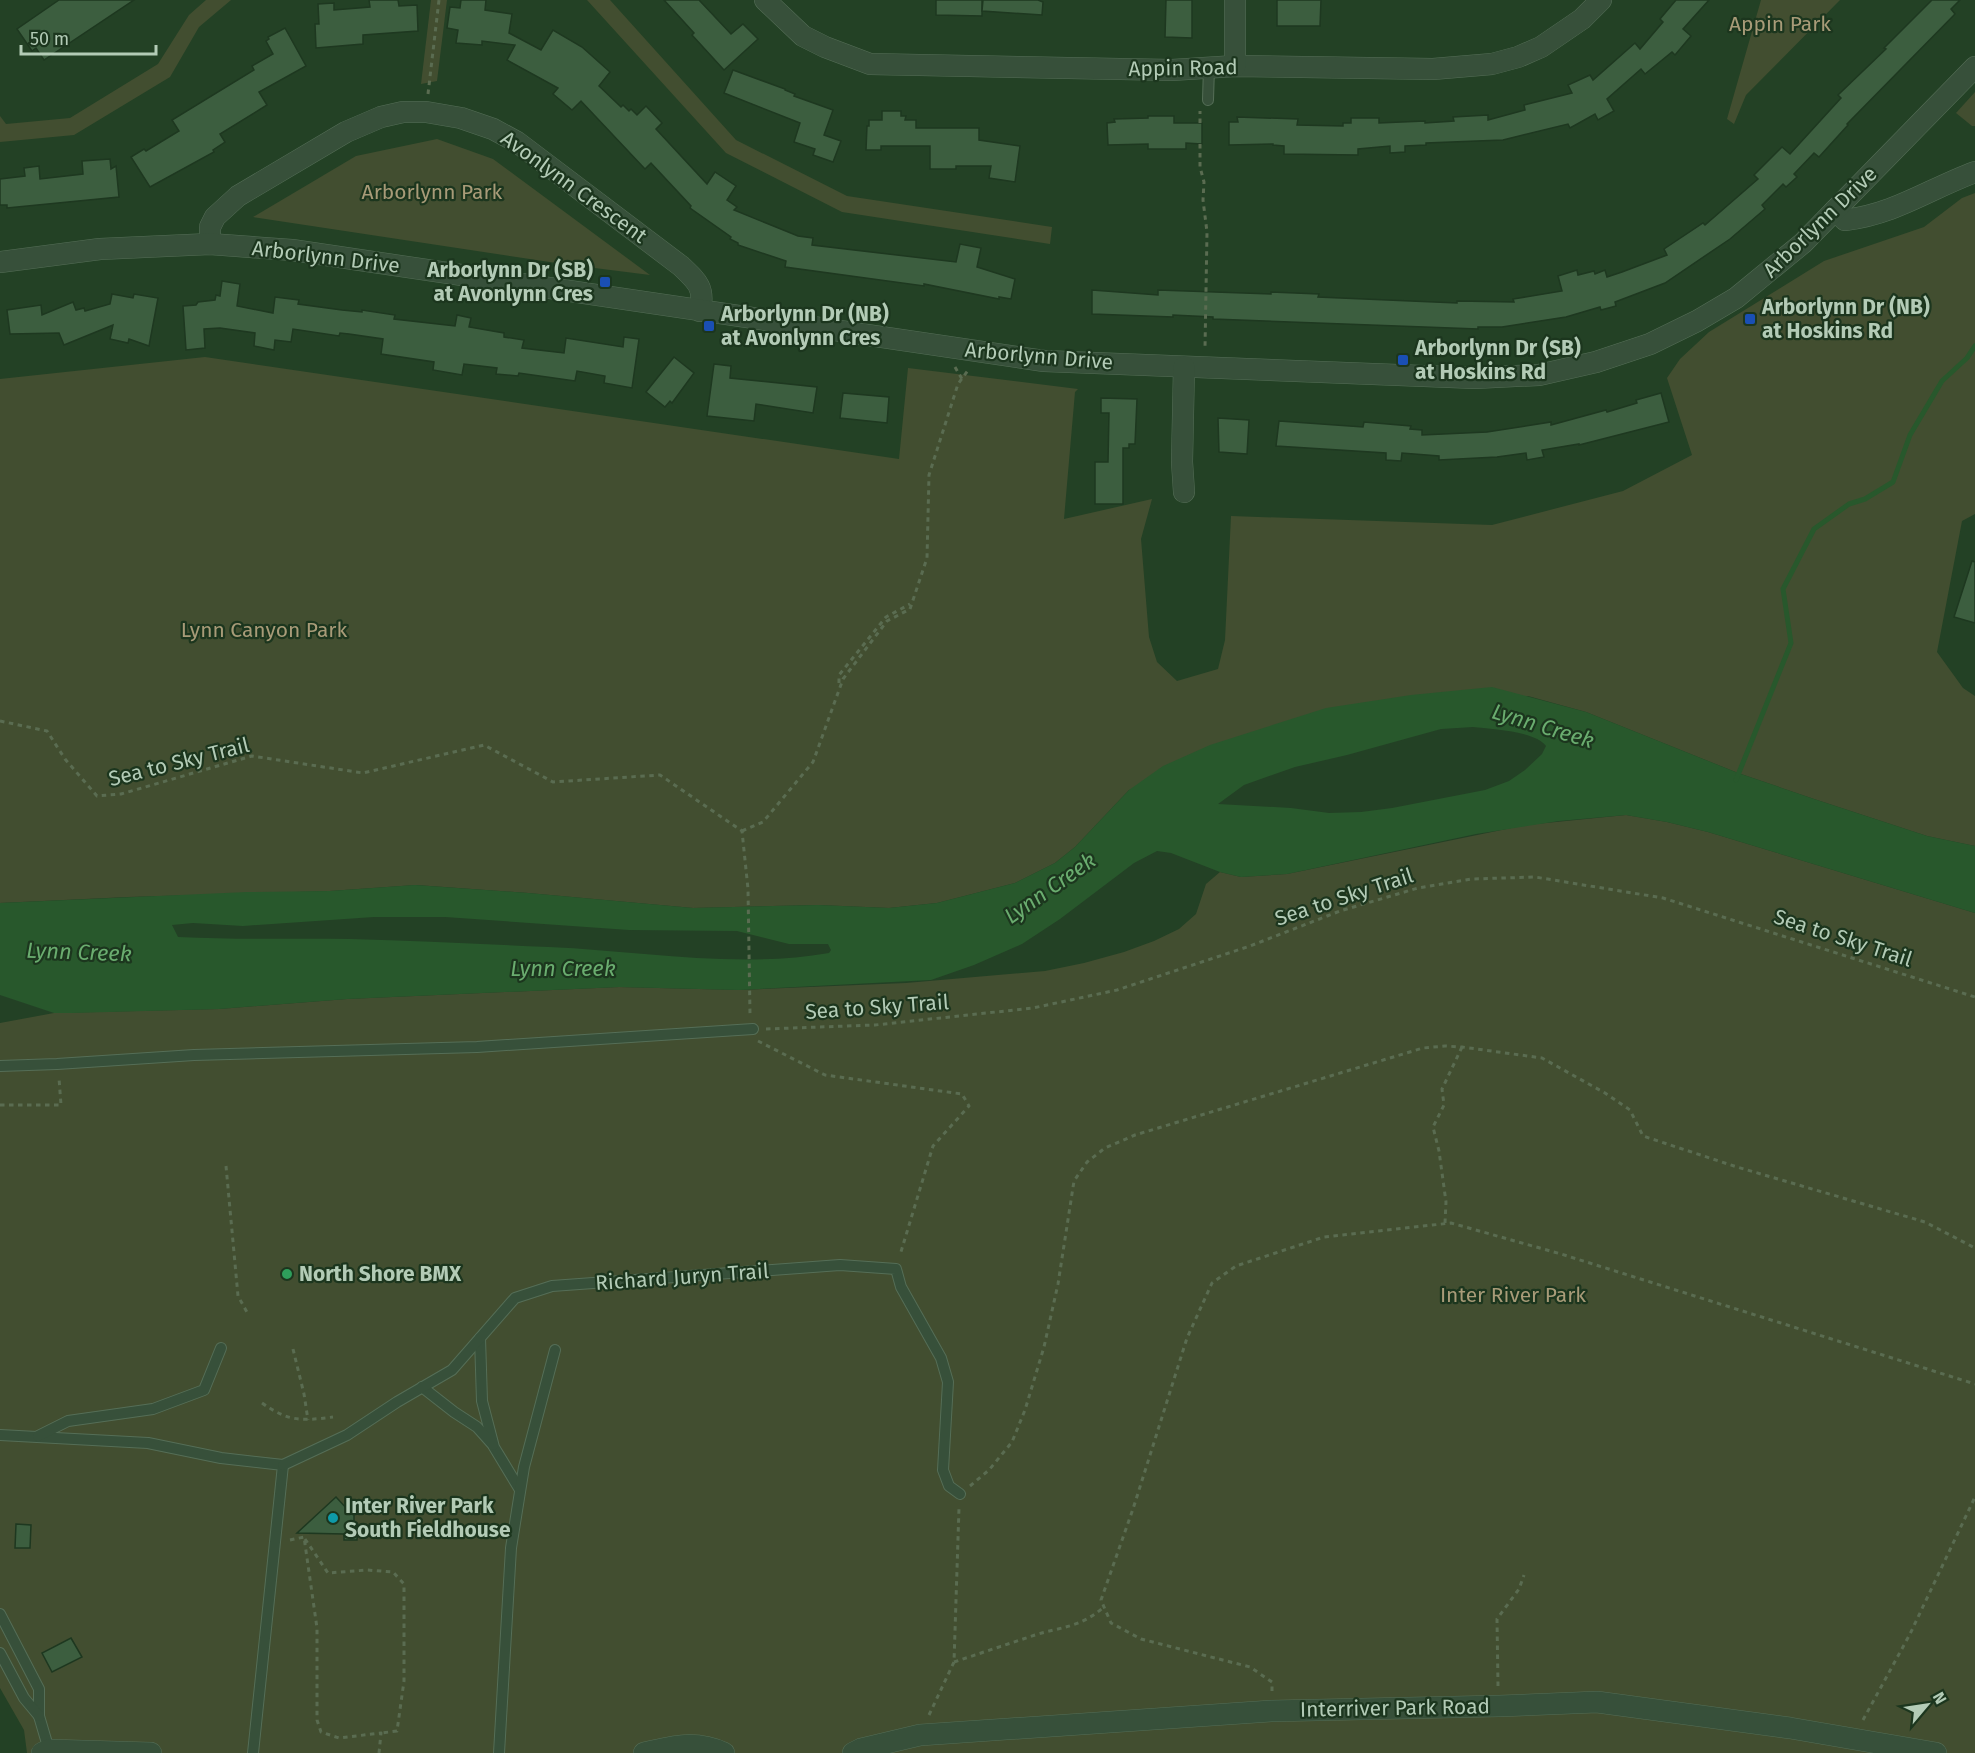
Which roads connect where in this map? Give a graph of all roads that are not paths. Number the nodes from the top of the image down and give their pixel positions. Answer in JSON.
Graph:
{"nodes":[{"id":1,"x":765,"y":0,"type":"edge"},
{"id":2,"x":1236,"y":0,"type":"edge"},
{"id":3,"x":1601,"y":0,"type":"edge"},
{"id":4,"x":1235,"y":66,"type":"junction"},
{"id":5,"x":1975,"y":66,"type":"edge"},
{"id":6,"x":1209,"y":67,"type":"junction"},
{"id":7,"x":1208,"y":100,"type":"dead end"},
{"id":8,"x":1975,"y":172,"type":"edge"},
{"id":9,"x":1835,"y":210,"type":"junction"},
{"id":10,"x":210,"y":244,"type":"junction"},
{"id":11,"x":0,"y":262,"type":"edge"},
{"id":12,"x":700,"y":311,"type":"junction"},
{"id":13,"x":1194,"y":367,"type":"junction"},
{"id":14,"x":1184,"y":492,"type":"dead end"},
{"id":15,"x":753,"y":1029,"type":"road end"},
{"id":16,"x":0,"y":1066,"type":"edge"},
{"id":17,"x":480,"y":1338,"type":"junction"},
{"id":18,"x":221,"y":1348,"type":"dead end"},
{"id":19,"x":555,"y":1350,"type":"dead end"},
{"id":20,"x":422,"y":1387,"type":"junction"},
{"id":21,"x":0,"y":1435,"type":"edge"},
{"id":22,"x":38,"y":1436,"type":"junction"},
{"id":23,"x":495,"y":1447,"type":"junction"},
{"id":24,"x":283,"y":1465,"type":"junction"},
{"id":25,"x":520,"y":1490,"type":"junction"},
{"id":26,"x":960,"y":1494,"type":"road end"},
{"id":27,"x":0,"y":1614,"type":"edge"},
{"id":28,"x":0,"y":1653,"type":"edge"},
{"id":29,"x":39,"y":1716,"type":"junction"},
{"id":30,"x":46,"y":1751,"type":"edge"},
{"id":31,"x":152,"y":1753,"type":"edge"},
{"id":32,"x":253,"y":1753,"type":"edge"},
{"id":33,"x":499,"y":1753,"type":"edge"},
{"id":34,"x":644,"y":1753,"type":"edge"},
{"id":35,"x":724,"y":1753,"type":"edge"},
{"id":36,"x":853,"y":1753,"type":"edge"},
{"id":37,"x":1936,"y":1753,"type":"edge"}],
"edges":[{"from":1,"to":6,"type":"street","name":"Appin Road"},
{"from":2,"to":4,"type":"street"},
{"from":3,"to":4,"type":"street","name":"Appin Road"},
{"from":4,"to":6,"type":"street","name":"Appin Road"},
{"from":5,"to":9,"type":"street","name":"Arborlynn Drive"},
{"from":6,"to":7,"type":"lane"},
{"from":8,"to":9,"type":"street"},
{"from":9,"to":13,"type":"street","name":"Arborlynn Drive"},
{"from":10,"to":11,"type":"street","name":"Arborlynn Drive"},
{"from":10,"to":12,"type":"street","name":"Arborlynn Drive"},
{"from":10,"to":12,"type":"street","name":"Avonlynn Crescent"},
{"from":12,"to":13,"type":"street","name":"Arborlynn Drive"},
{"from":13,"to":14,"type":"street"},
{"from":15,"to":16,"type":"lane"},
{"from":17,"to":20,"type":"lane","name":"Richard Juryn Trail"},
{"from":17,"to":23,"type":"lane"},
{"from":17,"to":26,"type":"lane","name":"Richard Juryn Trail"},
{"from":18,"to":22,"type":"lane"},
{"from":19,"to":25,"type":"lane"},
{"from":20,"to":23,"type":"lane"},
{"from":20,"to":24,"type":"lane","name":"Richard Juryn Trail"},
{"from":21,"to":22,"type":"lane"},
{"from":22,"to":24,"type":"lane"},
{"from":23,"to":25,"type":"lane"},
{"from":24,"to":32,"type":"lane"},
{"from":25,"to":33,"type":"lane"},
{"from":27,"to":29,"type":"lane"},
{"from":28,"to":29,"type":"lane"},
{"from":29,"to":30,"type":"lane"},
{"from":30,"to":31,"type":"street"},
{"from":34,"to":35,"type":"street"},
{"from":36,"to":37,"type":"street","name":"Interriver Park Road"}]}
